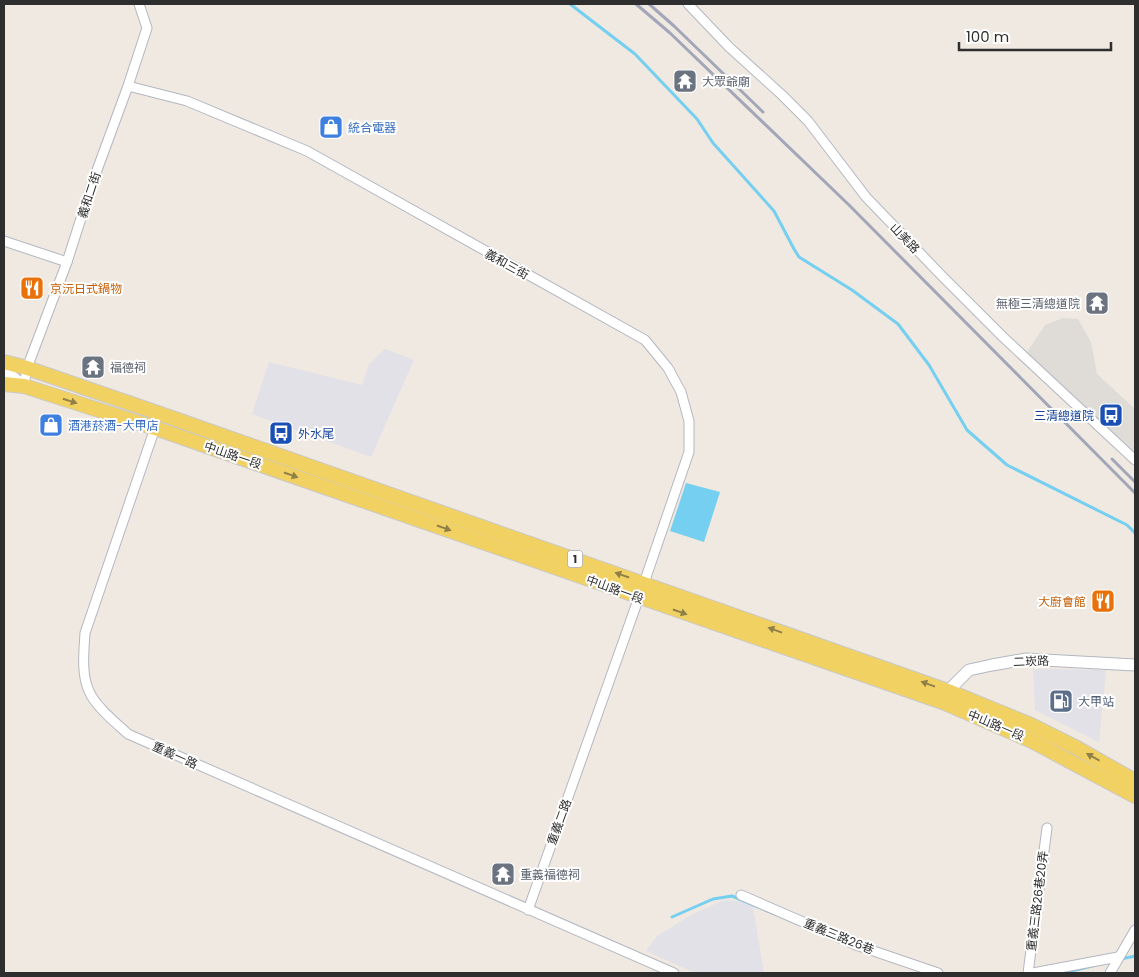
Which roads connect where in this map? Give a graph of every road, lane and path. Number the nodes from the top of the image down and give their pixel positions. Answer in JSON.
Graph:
{"nodes":[{"id":1,"x":139,"y":4,"type":"edge"},
{"id":2,"x":688,"y":4,"type":"edge"},
{"id":3,"x":128,"y":86,"type":"junction"},
{"id":4,"x":4,"y":242,"type":"edge"},
{"id":5,"x":67,"y":262,"type":"junction"},
{"id":6,"x":4,"y":362,"type":"edge"},
{"id":7,"x":27,"y":368,"type":"junction"},
{"id":8,"x":4,"y":370,"type":"edge"},
{"id":9,"x":4,"y":384,"type":"edge"},
{"id":10,"x":24,"y":386,"type":"junction"},
{"id":11,"x":155,"y":428,"type":"junction"},
{"id":12,"x":1135,"y":460,"type":"edge"},
{"id":13,"x":644,"y":583,"type":"junction"},
{"id":14,"x":639,"y":598,"type":"junction"},
{"id":15,"x":1135,"y":665,"type":"edge"},
{"id":16,"x":947,"y":697,"type":"junction"},
{"id":17,"x":1135,"y":781,"type":"edge"},
{"id":18,"x":1135,"y":796,"type":"edge"},
{"id":19,"x":1047,"y":828,"type":"dead end"},
{"id":20,"x":741,"y":895,"type":"dead end"},
{"id":21,"x":528,"y":910,"type":"junction"},
{"id":22,"x":1135,"y":930,"type":"edge"},
{"id":23,"x":1118,"y":957,"type":"junction"},
{"id":24,"x":674,"y":973,"type":"edge"},
{"id":25,"x":938,"y":973,"type":"edge"},
{"id":26,"x":1028,"y":973,"type":"edge"},
{"id":27,"x":1033,"y":973,"type":"edge"},
{"id":28,"x":1110,"y":973,"type":"edge"}],
"edges":[{"from":1,"to":3,"type":"street","name":"義和二街"},
{"from":2,"to":12,"type":"street","name":"山美路"},
{"from":3,"to":5,"type":"street","name":"義和二街"},
{"from":3,"to":13,"type":"street","name":"義和三街"},
{"from":4,"to":5,"type":"street"},
{"from":5,"to":7,"type":"street","name":"義和二街"},
{"from":6,"to":7,"type":"main road","name":"中山路一段","number":"1"},
{"from":7,"to":10,"type":"street","name":"義和二街"},
{"from":13,"to":7,"type":"main road","name":"中山路一段","number":"1","one_way":true},
{"from":8,"to":10,"type":"street","name":"中山路一段"},
{"from":9,"to":10,"type":"main road","number":"1"},
{"from":10,"to":11,"type":"main road","name":"中山路一段","number":"1","one_way":true},
{"from":11,"to":14,"type":"main road","name":"中山路一段","number":"1","one_way":true},
{"from":11,"to":21,"type":"street","name":"重義一路"},
{"from":13,"to":14,"type":"street","name":"重義二路"},
{"from":16,"to":13,"type":"main road","name":"中山路一段","number":"1","one_way":true},
{"from":14,"to":16,"type":"main road","name":"中山路一段","number":"1","one_way":true},
{"from":14,"to":21,"type":"street","name":"重義二路"},
{"from":15,"to":16,"type":"street","name":"二崁路"},
{"from":17,"to":16,"type":"main road","name":"中山路一段","number":"1","one_way":true},
{"from":16,"to":18,"type":"main road","name":"中山路一段","number":"1"},
{"from":19,"to":26,"type":"street","name":"重義三路26巷20弄"},
{"from":20,"to":25,"type":"street","name":"重義三路26巷"},
{"from":21,"to":24,"type":"street"},
{"from":22,"to":23,"type":"street"},
{"from":23,"to":27,"type":"street"},
{"from":23,"to":28,"type":"street"}]}
